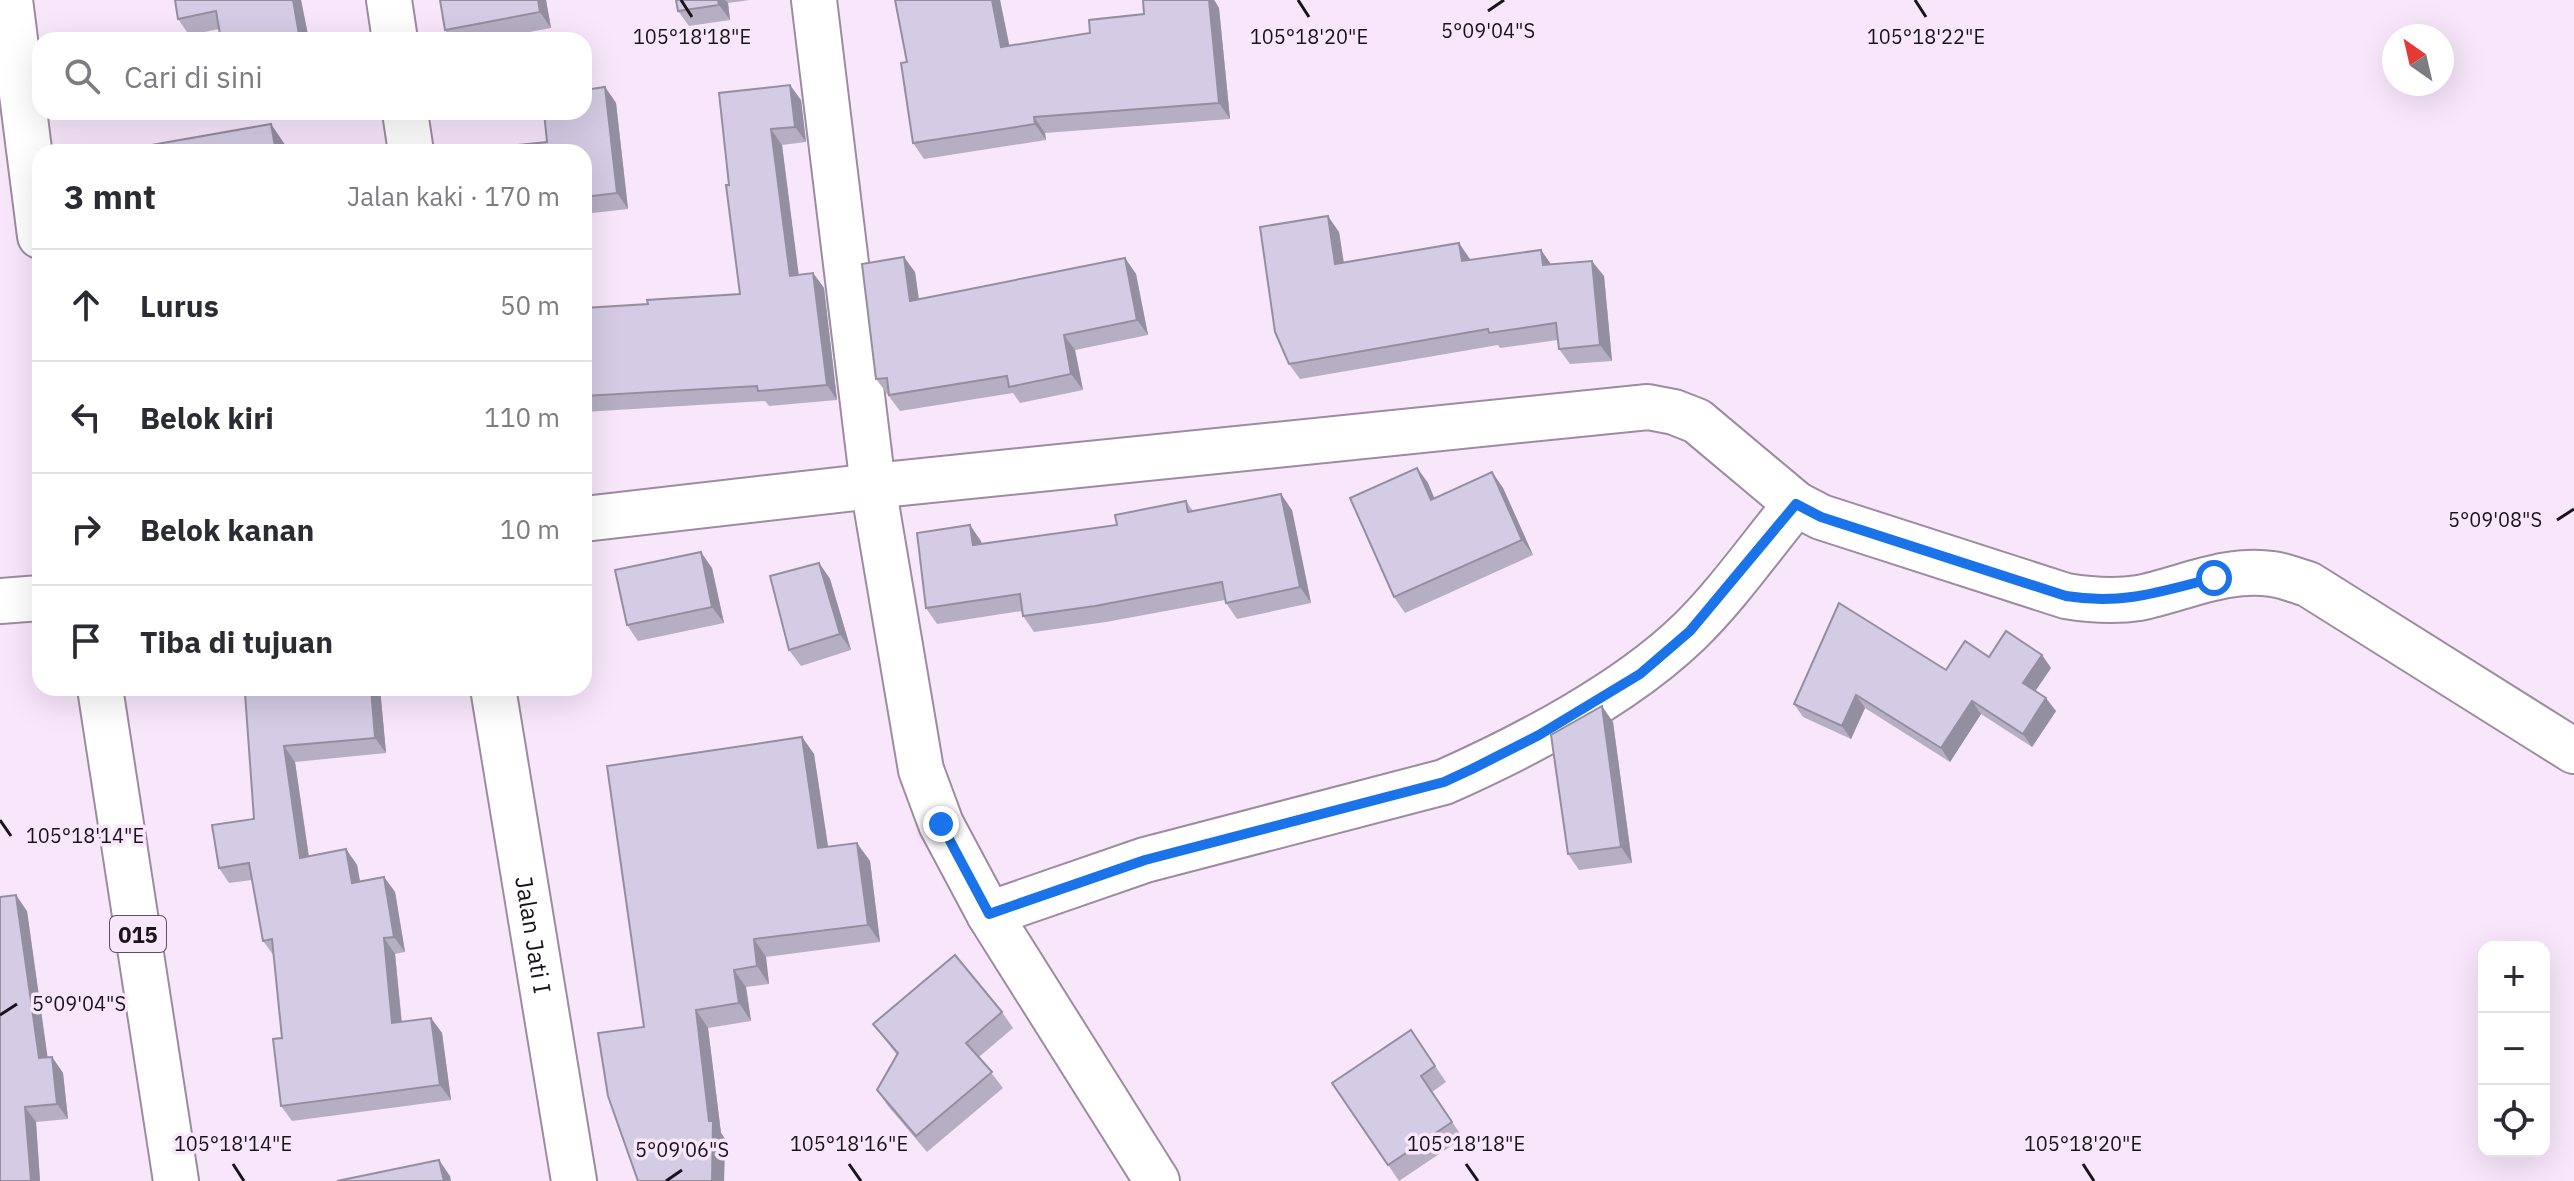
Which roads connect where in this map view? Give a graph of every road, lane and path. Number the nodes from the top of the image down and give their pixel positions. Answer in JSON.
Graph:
{"nodes":[{"id":1,"x":10,"y":0,"type":"edge"},
{"id":2,"x":389,"y":0,"type":"edge"},
{"id":3,"x":814,"y":0,"type":"edge"},
{"id":4,"x":394,"y":32,"type":"edge"},
{"id":5,"x":406,"y":120,"type":"edge"},
{"id":6,"x":410,"y":144,"type":"edge"},
{"id":7,"x":32,"y":173,"type":"edge"},
{"id":8,"x":873,"y":486,"type":"junction"},
{"id":9,"x":1796,"y":504,"type":"junction"},
{"id":10,"x":592,"y":518,"type":"edge"},
{"id":11,"x":32,"y":599,"type":"edge"},
{"id":12,"x":0,"y":601,"type":"edge"},
{"id":13,"x":101,"y":696,"type":"edge"},
{"id":14,"x":494,"y":696,"type":"edge"},
{"id":15,"x":2574,"y":751,"type":"edge"},
{"id":16,"x":989,"y":914,"type":"junction"},
{"id":17,"x":176,"y":1181,"type":"edge"},
{"id":18,"x":574,"y":1181,"type":"edge"},
{"id":19,"x":1157,"y":1181,"type":"edge"}],
"edges":[{"from":1,"to":7,"type":"street"},
{"from":2,"to":4,"type":"street"},
{"from":3,"to":8,"type":"street"},
{"from":5,"to":6,"type":"street"},
{"from":8,"to":9,"type":"street"},
{"from":8,"to":10,"type":"street"},
{"from":8,"to":16,"type":"street"},
{"from":9,"to":15,"type":"street"},
{"from":9,"to":16,"type":"street"},
{"from":11,"to":12,"type":"street"},
{"from":13,"to":17,"type":"street","number":"015"},
{"from":14,"to":18,"type":"street","name":"Jalan Jati I"},
{"from":16,"to":19,"type":"street"}]}
